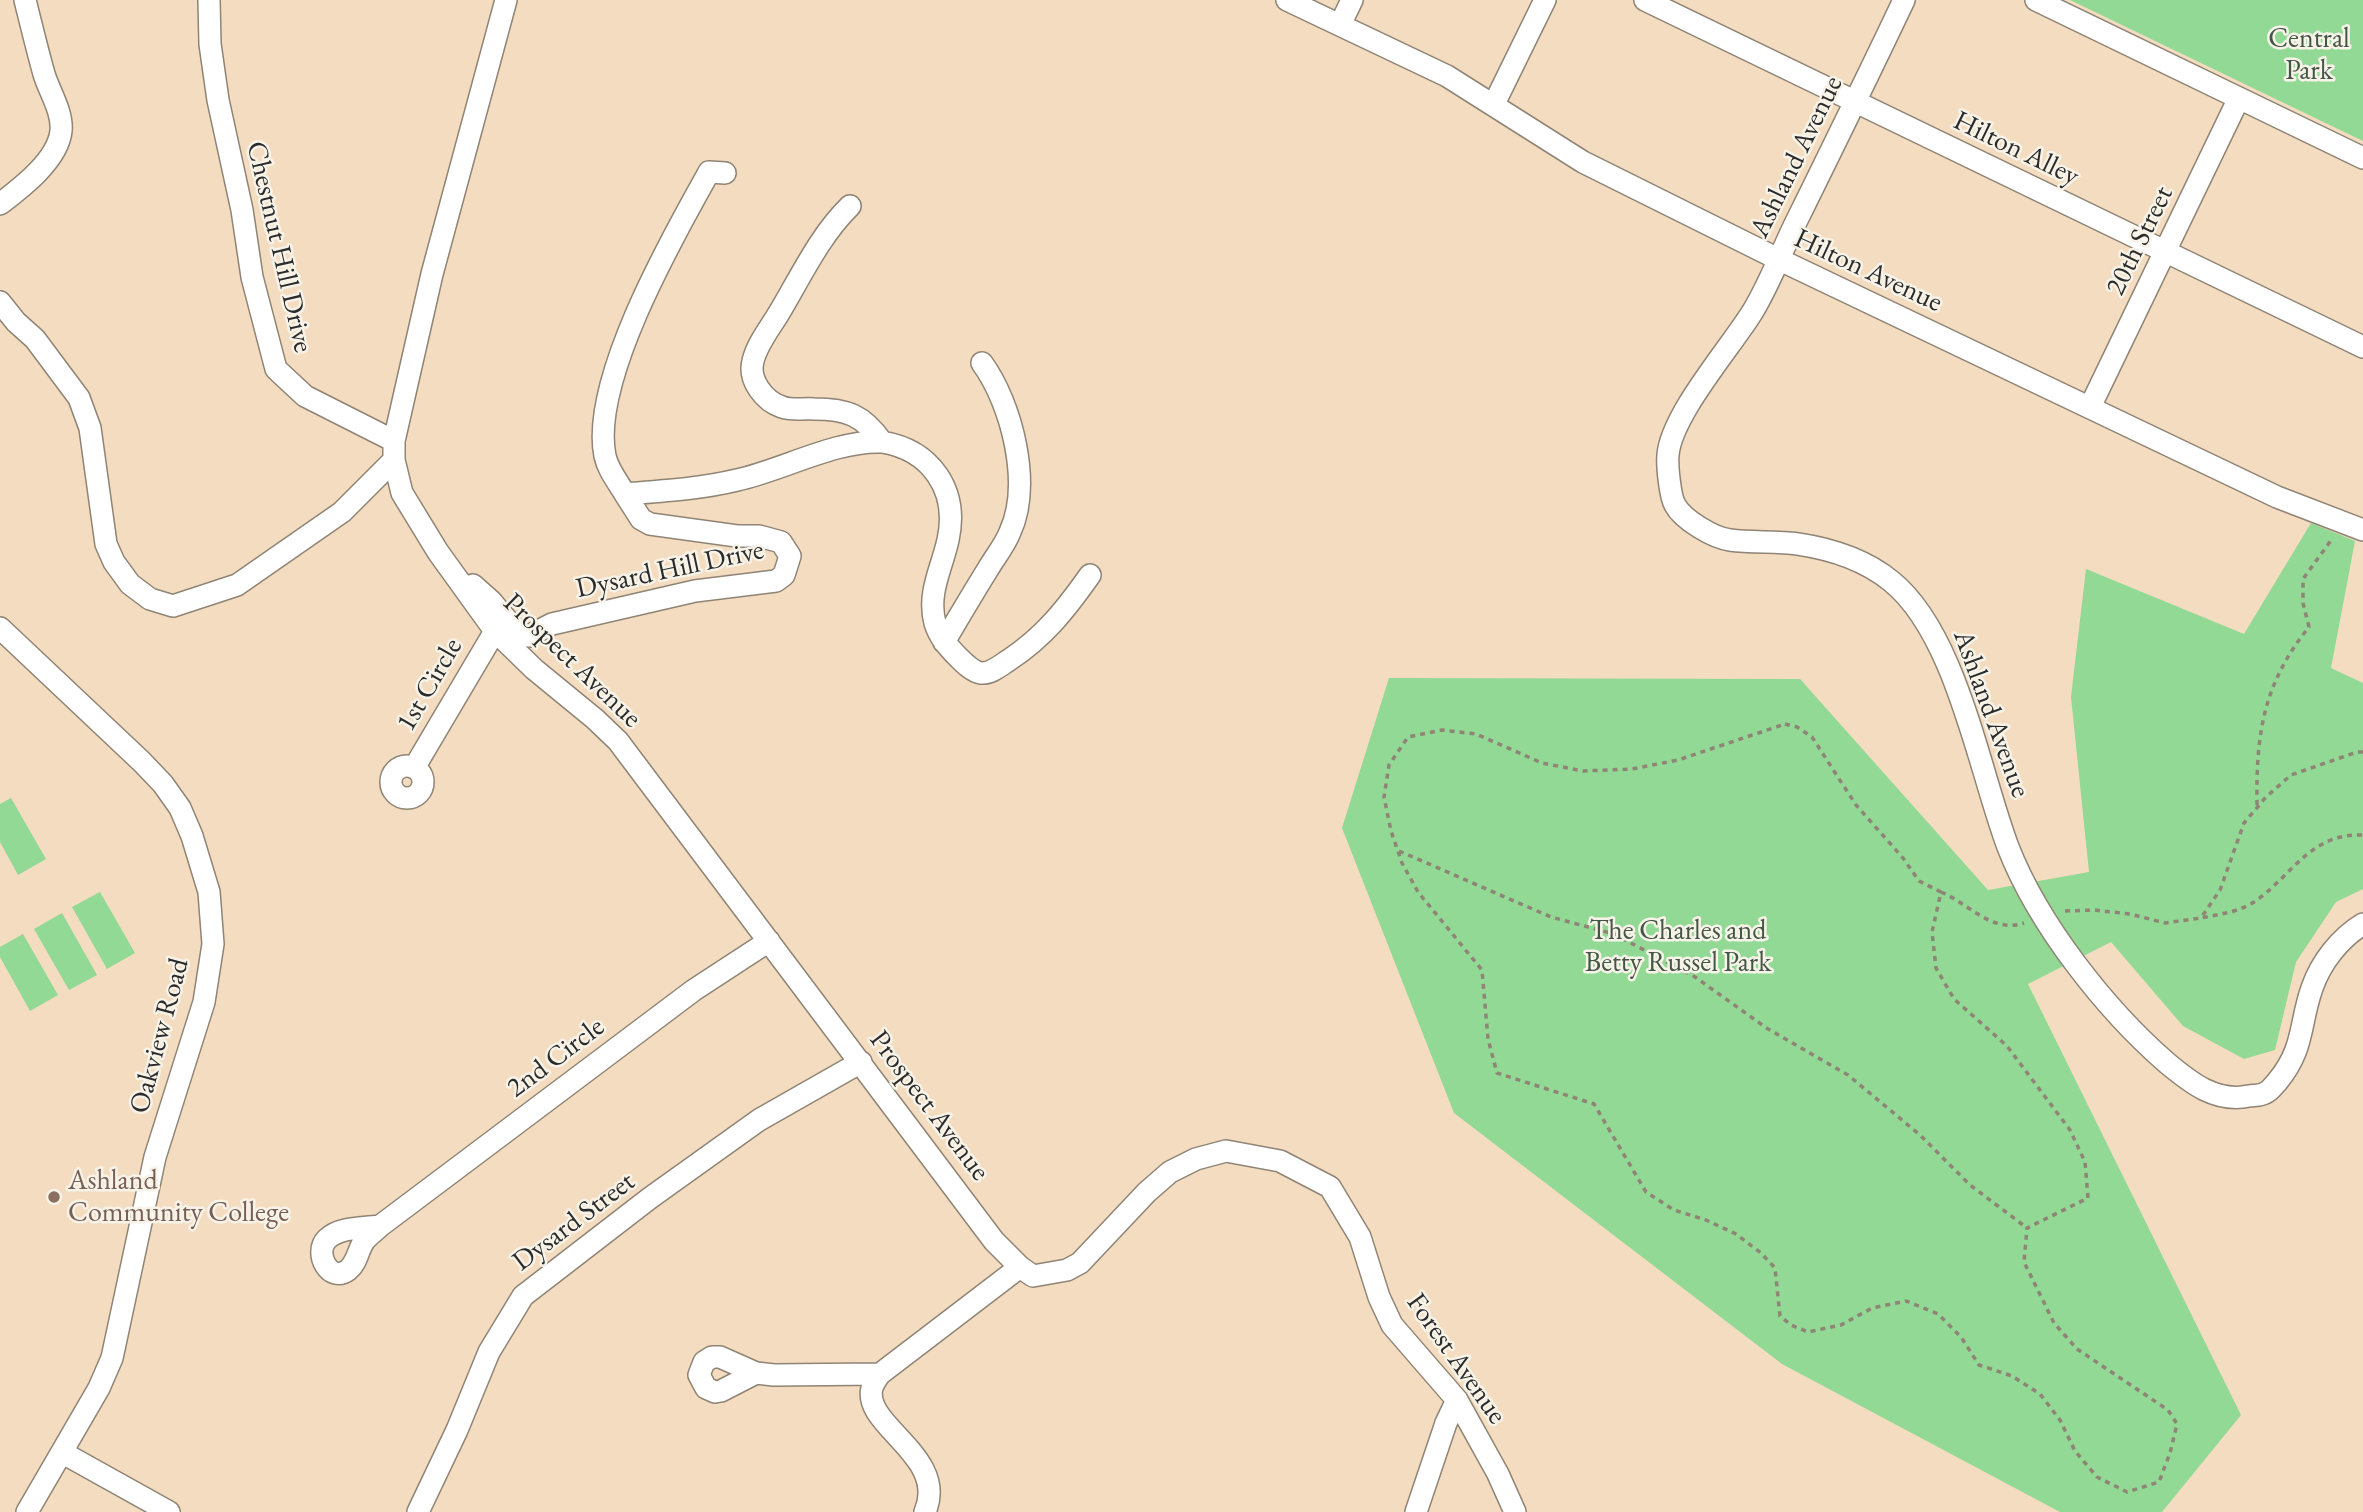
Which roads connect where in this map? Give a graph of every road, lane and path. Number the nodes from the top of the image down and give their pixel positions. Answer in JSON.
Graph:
{"nodes":[{"id":1,"x":25,"y":0,"type":"edge"},
{"id":2,"x":209,"y":0,"type":"edge"},
{"id":3,"x":506,"y":0,"type":"edge"},
{"id":4,"x":1287,"y":0,"type":"edge"},
{"id":5,"x":1352,"y":0,"type":"edge"},
{"id":6,"x":1545,"y":0,"type":"edge"},
{"id":7,"x":1645,"y":0,"type":"edge"},
{"id":8,"x":1904,"y":0,"type":"edge"},
{"id":9,"x":2036,"y":0,"type":"edge"},
{"id":10,"x":1340,"y":25,"type":"junction"},
{"id":11,"x":2239,"y":98,"type":"junction"},
{"id":12,"x":1855,"y":103,"type":"junction"},
{"id":13,"x":1494,"y":104,"type":"junction"},
{"id":14,"x":2363,"y":158,"type":"edge"},
{"id":15,"x":725,"y":173,"type":"dead end"},
{"id":16,"x":0,"y":204,"type":"edge"},
{"id":17,"x":850,"y":206,"type":"dead end"},
{"id":18,"x":2166,"y":253,"type":"junction"},
{"id":19,"x":1778,"y":259,"type":"junction"},
{"id":20,"x":0,"y":302,"type":"edge"},
{"id":21,"x":2363,"y":347,"type":"edge"},
{"id":22,"x":982,"y":363,"type":"dead end"},
{"id":23,"x":2091,"y":407,"type":"junction"},
{"id":24,"x":882,"y":442,"type":"junction"},
{"id":25,"x":394,"y":451,"type":"junction"},
{"id":26,"x":625,"y":494,"type":"junction"},
{"id":27,"x":2353,"y":527,"type":"edge"},
{"id":28,"x":438,"y":552,"type":"junction"},
{"id":29,"x":1090,"y":575,"type":"dead end"},
{"id":30,"x":0,"y":628,"type":"edge"},
{"id":31,"x":495,"y":631,"type":"junction"},
{"id":32,"x":944,"y":642,"type":"junction"},
{"id":33,"x":2363,"y":752,"type":"edge"},
{"id":34,"x":414,"y":768,"type":"dead end"},
{"id":35,"x":2257,"y":807,"type":"junction"},
{"id":36,"x":2363,"y":835,"type":"edge"},
{"id":37,"x":1398,"y":851,"type":"junction"},
{"id":38,"x":2363,"y":924,"type":"edge"},
{"id":39,"x":769,"y":942,"type":"junction"},
{"id":40,"x":861,"y":1062,"type":"junction"},
{"id":41,"x":380,"y":1226,"type":"dead end"},
{"id":42,"x":2027,"y":1228,"type":"junction"},
{"id":43,"x":1020,"y":1267,"type":"junction"},
{"id":44,"x":756,"y":1373,"type":"dead end"},
{"id":45,"x":880,"y":1374,"type":"junction"},
{"id":46,"x":1457,"y":1400,"type":"junction"},
{"id":47,"x":63,"y":1452,"type":"junction"},
{"id":48,"x":27,"y":1512,"type":"edge"},
{"id":49,"x":169,"y":1512,"type":"edge"},
{"id":50,"x":418,"y":1512,"type":"edge"},
{"id":51,"x":925,"y":1512,"type":"edge"},
{"id":52,"x":1416,"y":1512,"type":"edge"},
{"id":53,"x":1515,"y":1512,"type":"edge"}],
"edges":[{"from":1,"to":16,"type":"street"},
{"from":2,"to":25,"type":"street","name":"Chestnut Hill Drive"},
{"from":3,"to":25,"type":"street","name":"Prospect Avenue"},
{"from":4,"to":10,"type":"street","name":"Hilton Avenue"},
{"from":5,"to":10,"type":"street"},
{"from":6,"to":13,"type":"street"},
{"from":7,"to":12,"type":"street","name":"Hilton Alley"},
{"from":8,"to":12,"type":"street","name":"Ashland Avenue"},
{"from":9,"to":11,"type":"street"},
{"from":10,"to":13,"type":"street","name":"Hilton Avenue"},
{"from":11,"to":14,"type":"street"},
{"from":11,"to":18,"type":"street","name":"20th Street"},
{"from":12,"to":18,"type":"street","name":"Hilton Alley"},
{"from":12,"to":19,"type":"street","name":"Ashland Avenue"},
{"from":13,"to":19,"type":"street","name":"Hilton Avenue"},
{"from":15,"to":26,"type":"street","name":"Dysard Hill Drive"},
{"from":17,"to":24,"type":"street"},
{"from":18,"to":21,"type":"street","name":"Hilton Alley"},
{"from":18,"to":23,"type":"street","name":"20th Street"},
{"from":19,"to":23,"type":"street","name":"Hilton Avenue"},
{"from":19,"to":38,"type":"street","name":"Ashland Avenue"},
{"from":20,"to":25,"type":"street"},
{"from":22,"to":32,"type":"street"},
{"from":23,"to":27,"type":"street","name":"Hilton Avenue"},
{"from":24,"to":26,"type":"street"},
{"from":24,"to":32,"type":"street"},
{"from":25,"to":28,"type":"street","name":"Prospect Avenue"},
{"from":26,"to":28,"type":"street","name":"Dysard Hill Drive"},
{"from":27,"to":35,"type":"path"},
{"from":28,"to":31,"type":"street","name":"Prospect Avenue"},
{"from":29,"to":32,"type":"street"},
{"from":30,"to":47,"type":"street","name":"Oakview Road"},
{"from":31,"to":34,"type":"street","name":"1st Circle"},
{"from":31,"to":39,"type":"street","name":"Prospect Avenue"},
{"from":33,"to":35,"type":"path"},
{"from":35,"to":36,"type":"path"},
{"from":37,"to":42,"type":"path"},
{"from":37,"to":42,"type":"path"},
{"from":37,"to":42,"type":"path"},
{"from":39,"to":40,"type":"street","name":"Prospect Avenue"},
{"from":39,"to":41,"type":"street","name":"2nd Circle"},
{"from":40,"to":43,"type":"street","name":"Prospect Avenue"},
{"from":40,"to":50,"type":"street","name":"Dysard Street"},
{"from":43,"to":45,"type":"street"},
{"from":43,"to":46,"type":"street","name":"Forest Avenue"},
{"from":44,"to":45,"type":"street"},
{"from":45,"to":51,"type":"street"},
{"from":46,"to":52,"type":"street"},
{"from":46,"to":53,"type":"street","name":"Forest Avenue"},
{"from":47,"to":48,"type":"street","name":"Oakview Road"},
{"from":47,"to":49,"type":"street"}]}
